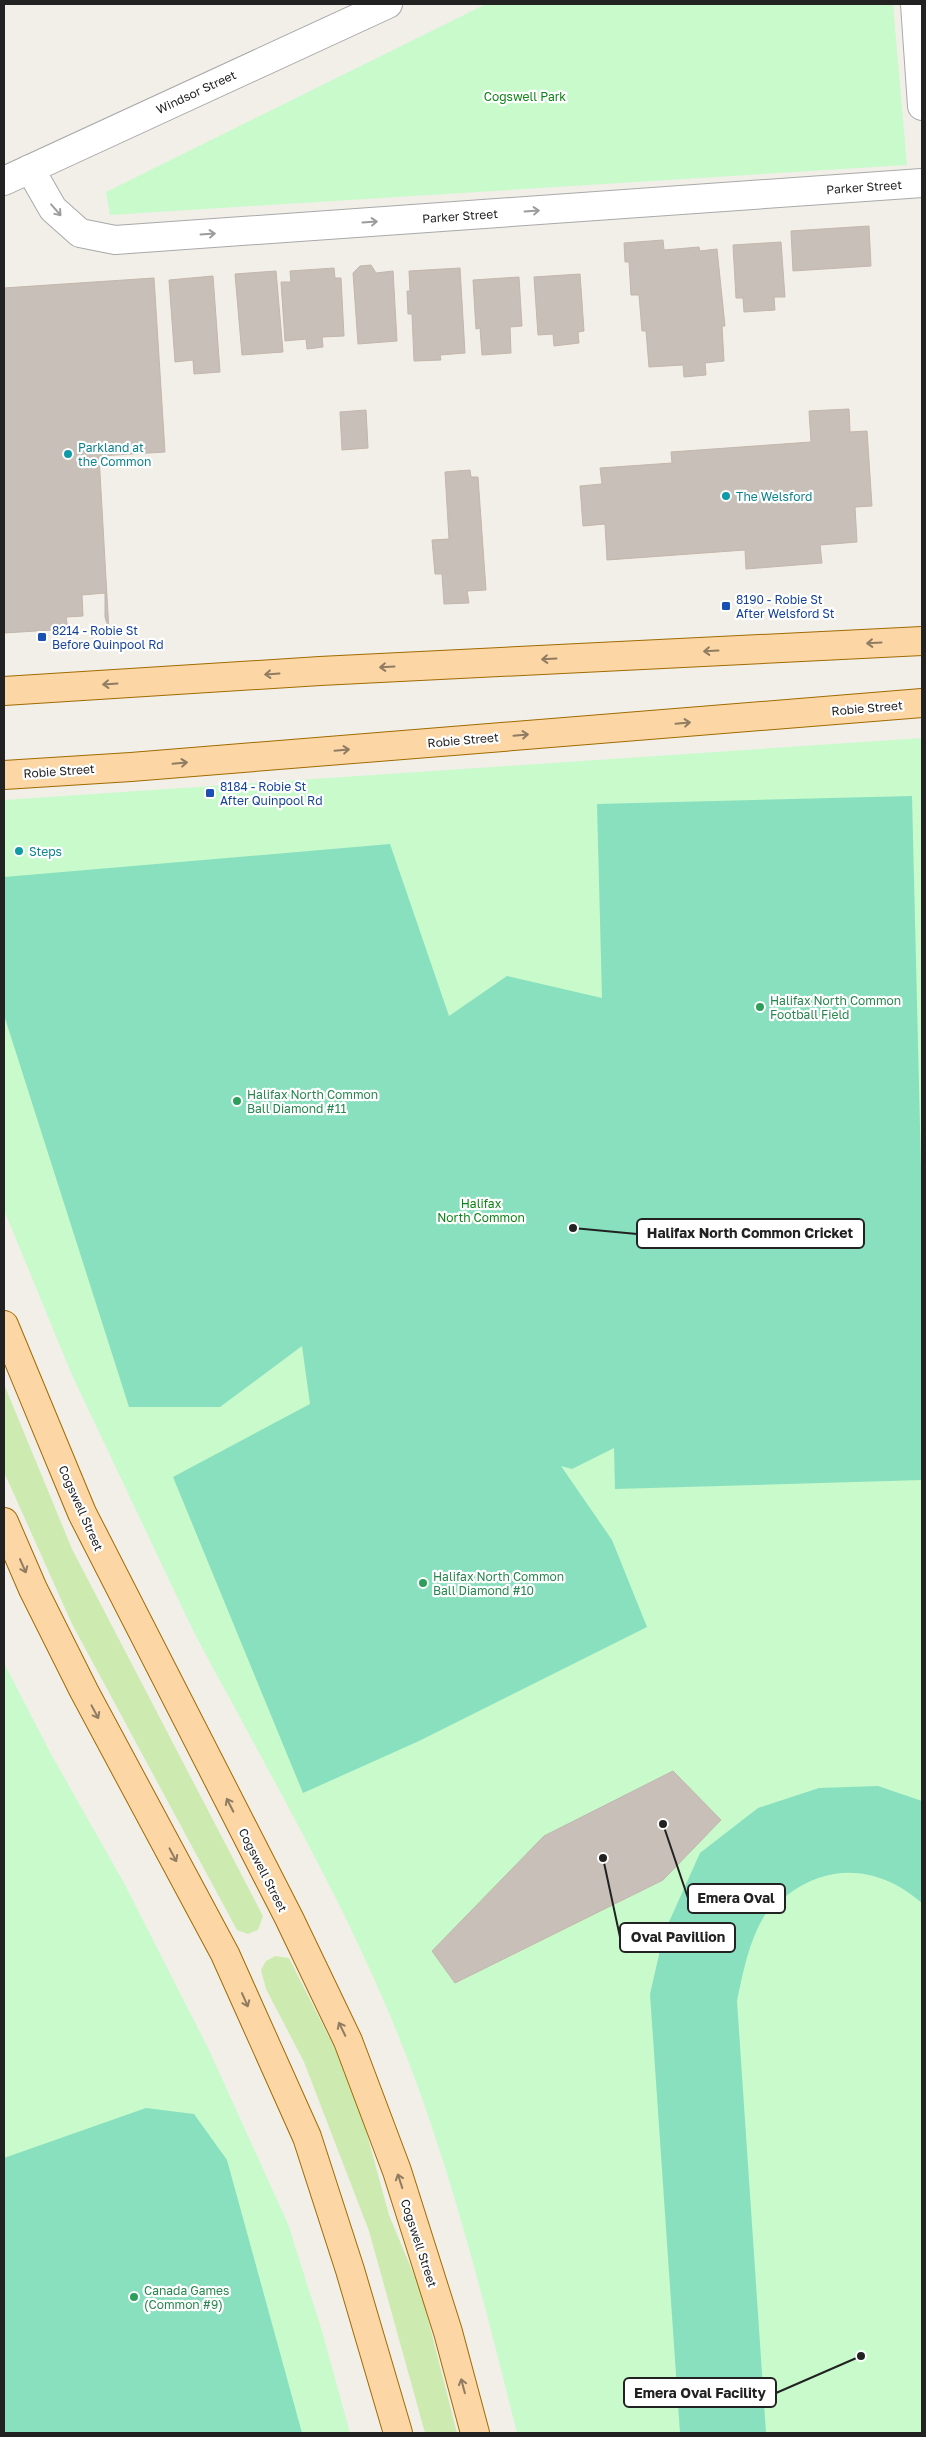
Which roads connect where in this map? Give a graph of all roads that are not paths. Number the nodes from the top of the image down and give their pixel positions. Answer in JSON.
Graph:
{"nodes":[{"id":1,"x":388,"y":4,"type":"edge"},
{"id":2,"x":915,"y":4,"type":"edge"},
{"id":3,"x":922,"y":106,"type":"edge"},
{"id":4,"x":30,"y":169,"type":"junction"},
{"id":5,"x":4,"y":181,"type":"edge"},
{"id":6,"x":922,"y":183,"type":"edge"},
{"id":7,"x":922,"y":641,"type":"edge"},
{"id":8,"x":4,"y":691,"type":"edge"},
{"id":9,"x":922,"y":704,"type":"edge"},
{"id":10,"x":4,"y":775,"type":"edge"},
{"id":11,"x":4,"y":1325,"type":"edge"},
{"id":12,"x":4,"y":1522,"type":"edge"},
{"id":13,"x":398,"y":2433,"type":"edge"},
{"id":14,"x":475,"y":2433,"type":"edge"}],
"edges":[{"from":1,"to":4,"type":"street","name":"Windsor Street"},
{"from":2,"to":3,"type":"street"},
{"from":4,"to":5,"type":"street","name":"Windsor Street"},
{"from":4,"to":6,"type":"street","name":"Parker Street","one_way":true},
{"from":7,"to":8,"type":"main road","one_way":true},
{"from":10,"to":9,"type":"main road","name":"Robie Street","one_way":true},
{"from":14,"to":11,"type":"main road","name":"Cogswell Street","one_way":true},
{"from":12,"to":13,"type":"main road","one_way":true}]}
